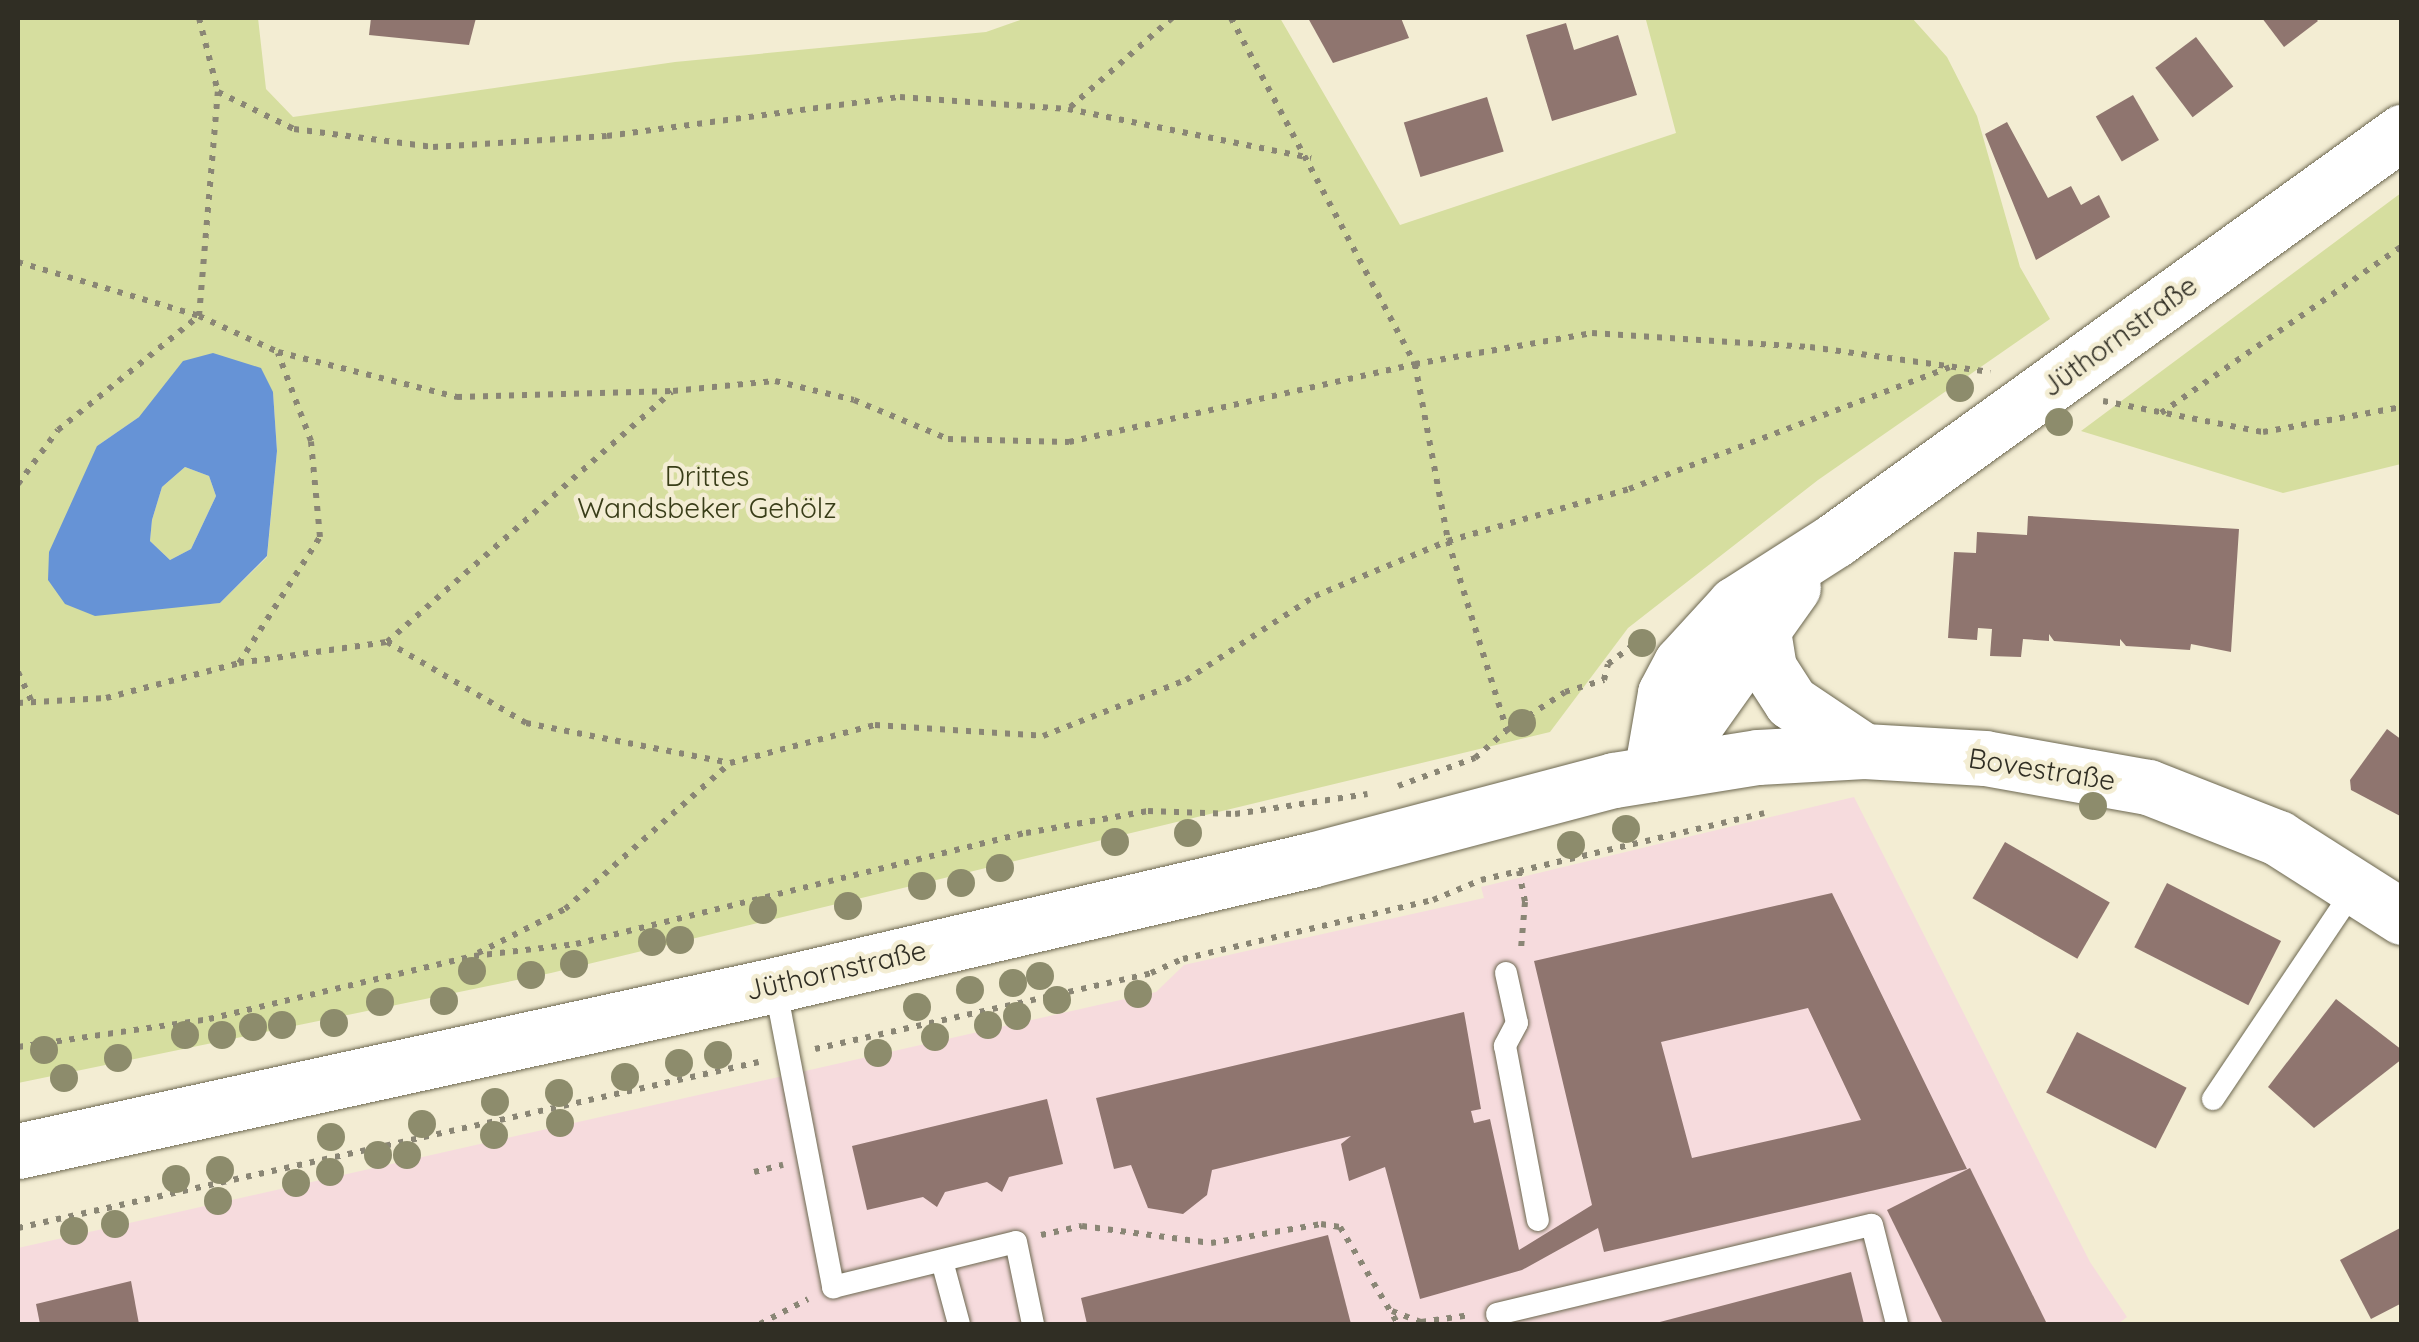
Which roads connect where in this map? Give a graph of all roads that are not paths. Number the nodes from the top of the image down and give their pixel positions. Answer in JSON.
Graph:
{"nodes":[{"id":1,"x":2402,"y":132,"type":"edge"},
{"id":2,"x":1835,"y":540,"type":"junction"},
{"id":3,"x":1762,"y":625,"type":"junction"},
{"id":4,"x":1864,"y":752,"type":"junction"},
{"id":5,"x":1651,"y":774,"type":"junction"},
{"id":6,"x":2357,"y":885,"type":"junction"},
{"id":7,"x":2402,"y":917,"type":"edge"},
{"id":8,"x":1506,"y":972,"type":"road end"},
{"id":9,"x":776,"y":985,"type":"junction"},
{"id":10,"x":2213,"y":1099,"type":"dead end"},
{"id":11,"x":18,"y":1151,"type":"edge"},
{"id":12,"x":1538,"y":1220,"type":"dead end"},
{"id":13,"x":942,"y":1261,"type":"junction"},
{"id":14,"x":1497,"y":1314,"type":"road end"},
{"id":15,"x":959,"y":1324,"type":"edge"},
{"id":16,"x":1033,"y":1324,"type":"edge"},
{"id":17,"x":1897,"y":1324,"type":"edge"}],
"edges":[{"from":1,"to":2,"type":"main road","name":"Jüthornstraße"},
{"from":2,"to":3,"type":"main road","name":"Jüthornstraße"},
{"from":2,"to":5,"type":"main road","name":"Jüthornstraße"},
{"from":3,"to":4,"type":"main road"},
{"from":3,"to":5,"type":"main road","name":"Jüthornstraße"},
{"from":4,"to":5,"type":"main road","name":"Bovestraße"},
{"from":4,"to":6,"type":"main road","name":"Bovestraße"},
{"from":5,"to":9,"type":"main road","name":"Jüthornstraße"},
{"from":6,"to":7,"type":"main road","name":"Bovestraße"},
{"from":6,"to":10,"type":"lane"},
{"from":8,"to":12,"type":"lane"},
{"from":9,"to":11,"type":"main road","name":"Jüthornstraße"},
{"from":9,"to":13,"type":"lane"},
{"from":13,"to":15,"type":"lane"},
{"from":13,"to":16,"type":"lane"},
{"from":14,"to":17,"type":"lane"}]}
